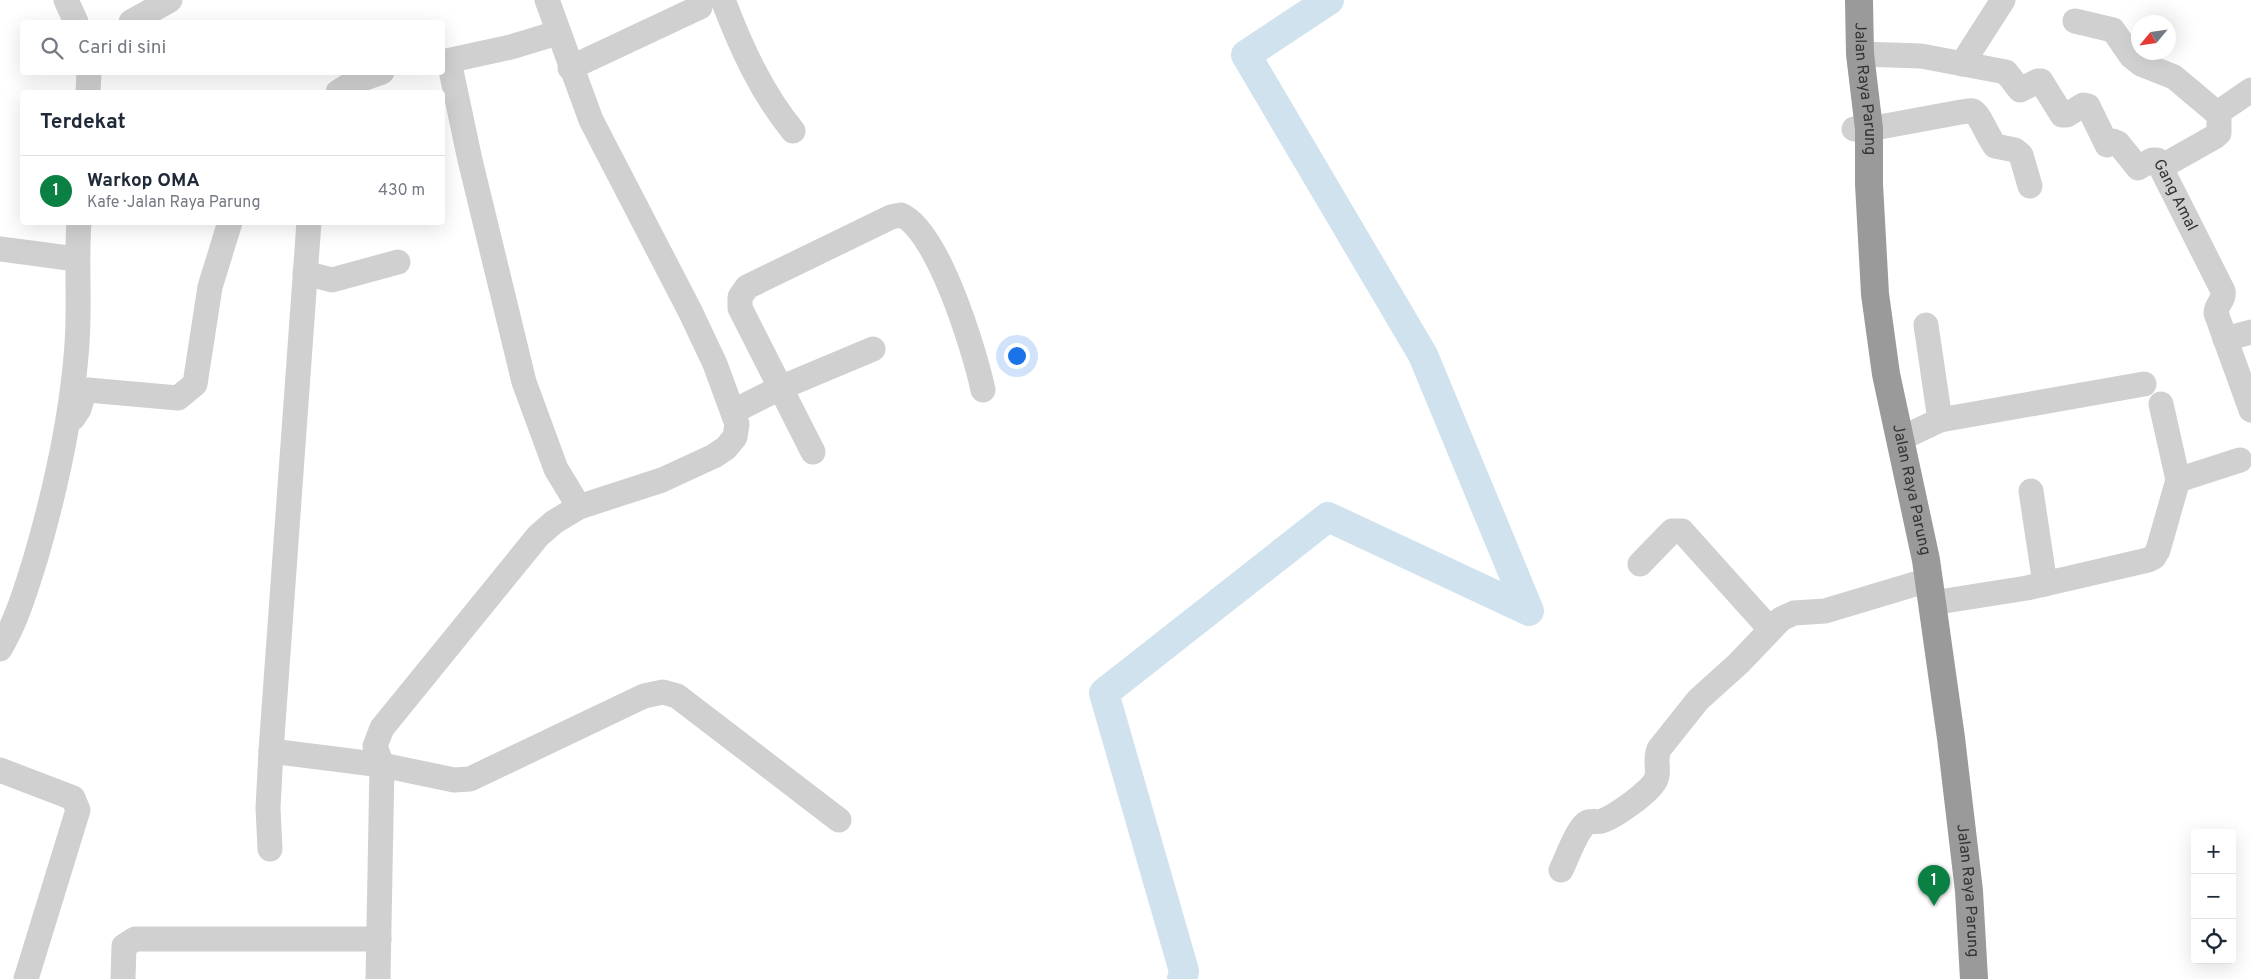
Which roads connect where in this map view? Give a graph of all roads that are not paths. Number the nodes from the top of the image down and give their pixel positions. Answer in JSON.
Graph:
{"nodes":[{"id":1,"x":66,"y":0,"type":"edge"},
{"id":2,"x":170,"y":0,"type":"edge"},
{"id":3,"x":546,"y":0,"type":"edge"},
{"id":4,"x":723,"y":0,"type":"edge"},
{"id":5,"x":1845,"y":0,"type":"edge"},
{"id":6,"x":1859,"y":0,"type":"edge"},
{"id":7,"x":2003,"y":0,"type":"edge"},
{"id":8,"x":705,"y":2,"type":"edge"},
{"id":9,"x":75,"y":20,"type":"edge"},
{"id":10,"x":135,"y":20,"type":"edge"},
{"id":11,"x":2074,"y":21,"type":"dead end"},
{"id":12,"x":557,"y":32,"type":"junction"},
{"id":13,"x":1860,"y":54,"type":"junction"},
{"id":14,"x":446,"y":62,"type":"edge"},
{"id":15,"x":1962,"y":64,"type":"junction"},
{"id":16,"x":570,"y":68,"type":"junction"},
{"id":17,"x":89,"y":75,"type":"edge"},
{"id":18,"x":374,"y":75,"type":"edge"},
{"id":19,"x":88,"y":90,"type":"edge"},
{"id":20,"x":341,"y":90,"type":"edge"},
{"id":21,"x":2251,"y":90,"type":"edge"},
{"id":22,"x":2218,"y":114,"type":"junction"},
{"id":23,"x":1861,"y":129,"type":"junction"},
{"id":24,"x":792,"y":131,"type":"dead end"},
{"id":25,"x":2161,"y":167,"type":"junction"},
{"id":26,"x":2030,"y":186,"type":"dead end"},
{"id":27,"x":79,"y":225,"type":"edge"},
{"id":28,"x":229,"y":225,"type":"edge"},
{"id":29,"x":309,"y":225,"type":"edge"},
{"id":30,"x":0,"y":249,"type":"edge"},
{"id":31,"x":76,"y":259,"type":"junction"},
{"id":32,"x":398,"y":262,"type":"dead end"},
{"id":33,"x":305,"y":273,"type":"junction"},
{"id":34,"x":1926,"y":325,"type":"dead end"},
{"id":35,"x":2251,"y":332,"type":"edge"},
{"id":36,"x":2225,"y":340,"type":"junction"},
{"id":37,"x":873,"y":349,"type":"dead end"},
{"id":38,"x":2144,"y":384,"type":"dead end"},
{"id":39,"x":780,"y":388,"type":"junction"},
{"id":40,"x":983,"y":390,"type":"dead end"},
{"id":41,"x":2161,"y":404,"type":"dead end"},
{"id":42,"x":2251,"y":410,"type":"edge"},
{"id":43,"x":734,"y":411,"type":"junction"},
{"id":44,"x":68,"y":419,"type":"junction"},
{"id":45,"x":1940,"y":420,"type":"junction"},
{"id":46,"x":1900,"y":439,"type":"junction"},
{"id":47,"x":813,"y":452,"type":"dead end"},
{"id":48,"x":2240,"y":460,"type":"dead end"},
{"id":49,"x":2178,"y":480,"type":"junction"},
{"id":50,"x":2031,"y":491,"type":"dead end"},
{"id":51,"x":579,"y":507,"type":"junction"},
{"id":52,"x":1640,"y":564,"type":"dead end"},
{"id":53,"x":2045,"y":584,"type":"junction"},
{"id":54,"x":1924,"y":594,"type":"junction"},
{"id":55,"x":1770,"y":629,"type":"junction"},
{"id":56,"x":0,"y":649,"type":"edge"},
{"id":57,"x":271,"y":750,"type":"junction"},
{"id":58,"x":382,"y":765,"type":"junction"},
{"id":59,"x":2,"y":778,"type":"edge"},
{"id":60,"x":839,"y":820,"type":"dead end"},
{"id":61,"x":270,"y":849,"type":"dead end"},
{"id":62,"x":1561,"y":870,"type":"dead end"},
{"id":63,"x":380,"y":940,"type":"junction"},
{"id":64,"x":26,"y":979,"type":"edge"},
{"id":65,"x":123,"y":979,"type":"edge"},
{"id":66,"x":378,"y":979,"type":"edge"},
{"id":67,"x":1959,"y":979,"type":"edge"},
{"id":68,"x":1974,"y":979,"type":"edge"}],
"edges":[{"from":1,"to":9,"type":"street"},
{"from":2,"to":10,"type":"street"},
{"from":3,"to":12,"type":"street"},
{"from":4,"to":24,"type":"street"},
{"from":5,"to":23,"type":"highway","name":"Jalan Raya Parung"},
{"from":6,"to":13,"type":"highway","name":"Jalan Raya Parung"},
{"from":7,"to":15,"type":"street"},
{"from":8,"to":16,"type":"street"},
{"from":11,"to":22,"type":"street"},
{"from":12,"to":14,"type":"street"},
{"from":12,"to":16,"type":"street"},
{"from":13,"to":15,"type":"street","name":"Gang Amal"},
{"from":13,"to":23,"type":"highway","name":"Jalan Raya Parung"},
{"from":14,"to":51,"type":"street"},
{"from":15,"to":25,"type":"street","name":"Gang Amal"},
{"from":16,"to":43,"type":"street"},
{"from":17,"to":19,"type":"street"},
{"from":18,"to":20,"type":"street"},
{"from":21,"to":22,"type":"street"},
{"from":22,"to":25,"type":"street"},
{"from":23,"to":26,"type":"street"},
{"from":23,"to":46,"type":"highway","name":"Jalan Raya Parung"},
{"from":23,"to":54,"type":"highway","name":"Jalan Raya Parung"},
{"from":25,"to":36,"type":"street","name":"Gang Amal"},
{"from":27,"to":31,"type":"street"},
{"from":28,"to":44,"type":"street"},
{"from":29,"to":33,"type":"street"},
{"from":30,"to":31,"type":"street"},
{"from":31,"to":44,"type":"street"},
{"from":32,"to":33,"type":"street"},
{"from":33,"to":57,"type":"street"},
{"from":34,"to":45,"type":"street"},
{"from":35,"to":36,"type":"street"},
{"from":36,"to":42,"type":"street","name":"Gang Amal"},
{"from":37,"to":39,"type":"street"},
{"from":38,"to":45,"type":"street"},
{"from":39,"to":40,"type":"street"},
{"from":39,"to":43,"type":"street"},
{"from":39,"to":47,"type":"street"},
{"from":41,"to":49,"type":"street"},
{"from":43,"to":51,"type":"street"},
{"from":44,"to":56,"type":"street"},
{"from":45,"to":46,"type":"street"},
{"from":46,"to":54,"type":"highway","name":"Jalan Raya Parung"},
{"from":48,"to":49,"type":"street"},
{"from":49,"to":53,"type":"street"},
{"from":50,"to":53,"type":"street"},
{"from":51,"to":58,"type":"street"},
{"from":52,"to":55,"type":"street"},
{"from":53,"to":54,"type":"street"},
{"from":54,"to":55,"type":"street"},
{"from":54,"to":67,"type":"highway","name":"Jalan Raya Parung"},
{"from":54,"to":68,"type":"highway","name":"Jalan Raya Parung"},
{"from":55,"to":62,"type":"street"},
{"from":57,"to":58,"type":"street"},
{"from":57,"to":61,"type":"street"},
{"from":58,"to":60,"type":"street"},
{"from":58,"to":63,"type":"street"},
{"from":59,"to":64,"type":"street"},
{"from":63,"to":65,"type":"street"},
{"from":63,"to":66,"type":"street"}]}
